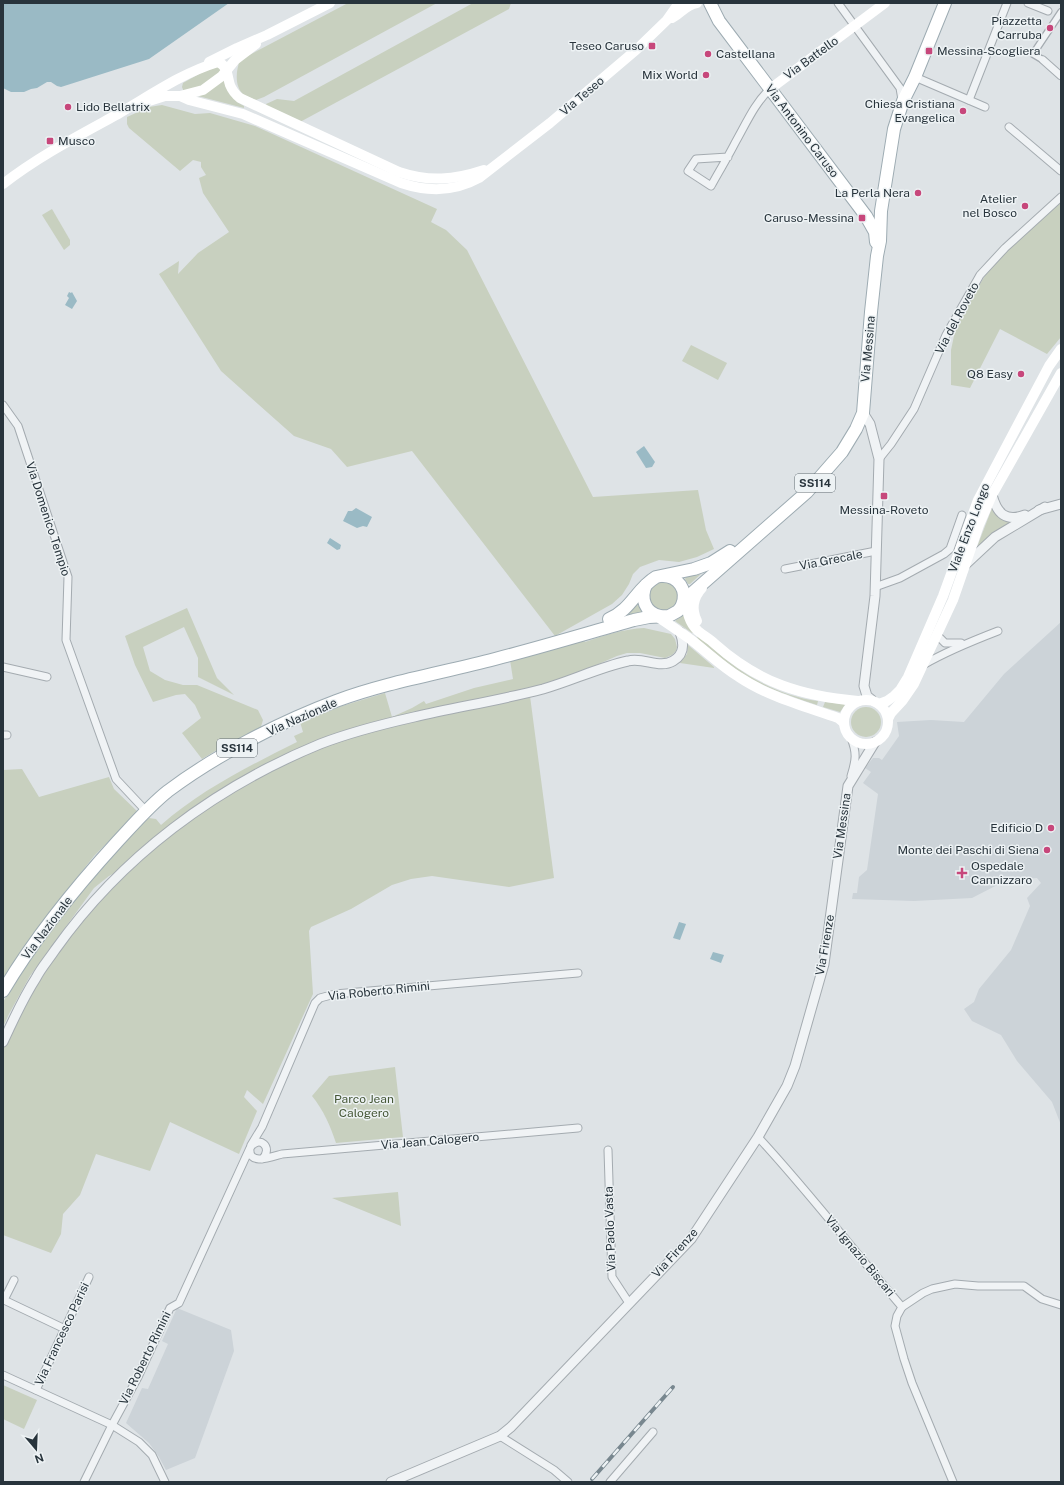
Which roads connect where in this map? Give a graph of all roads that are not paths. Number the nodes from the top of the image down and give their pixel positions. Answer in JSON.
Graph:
{"nodes":[{"id":1,"x":330,"y":3,"type":"edge"},
{"id":2,"x":679,"y":3,"type":"edge"},
{"id":3,"x":697,"y":3,"type":"edge"},
{"id":4,"x":700,"y":3,"type":"edge"},
{"id":5,"x":838,"y":3,"type":"edge"},
{"id":6,"x":885,"y":3,"type":"edge"},
{"id":7,"x":945,"y":3,"type":"edge"},
{"id":8,"x":1007,"y":3,"type":"edge"},
{"id":9,"x":1028,"y":3,"type":"edge"},
{"id":10,"x":712,"y":7,"type":"edge"},
{"id":11,"x":1048,"y":11,"type":"joint"},
{"id":12,"x":1059,"y":14,"type":"edge"},
{"id":13,"x":666,"y":20,"type":"junction"},
{"id":14,"x":855,"y":26,"type":"junction"},
{"id":15,"x":267,"y":35,"type":"junction"},
{"id":16,"x":1043,"y":60,"type":"joint"},
{"id":17,"x":234,"y":61,"type":"junction"},
{"id":18,"x":226,"y":70,"type":"junction"},
{"id":19,"x":196,"y":71,"type":"junction"},
{"id":20,"x":1061,"y":76,"type":"edge"},
{"id":21,"x":914,"y":77,"type":"junction"},
{"id":22,"x":770,"y":89,"type":"junction"},
{"id":23,"x":236,"y":95,"type":"junction"},
{"id":24,"x":180,"y":96,"type":"junction"},
{"id":25,"x":969,"y":100,"type":"junction"},
{"id":26,"x":902,"y":101,"type":"junction"},
{"id":27,"x":985,"y":107,"type":"dead end"},
{"id":28,"x":119,"y":113,"type":"junction"},
{"id":29,"x":1009,"y":127,"type":"dead end"},
{"id":30,"x":728,"y":157,"type":"junction"},
{"id":31,"x":494,"y":167,"type":"junction"},
{"id":32,"x":1061,"y":171,"type":"edge"},
{"id":33,"x":3,"y":184,"type":"edge"},
{"id":34,"x":1061,"y":197,"type":"edge"},
{"id":35,"x":881,"y":211,"type":"junction"},
{"id":36,"x":866,"y":216,"type":"junction"},
{"id":37,"x":877,"y":256,"type":"junction"},
{"id":38,"x":1061,"y":349,"type":"edge"},
{"id":39,"x":1061,"y":373,"type":"edge"},
{"id":40,"x":3,"y":405,"type":"edge"},
{"id":41,"x":863,"y":413,"type":"junction"},
{"id":42,"x":879,"y":458,"type":"junction"},
{"id":43,"x":992,"y":495,"type":"junction"},
{"id":44,"x":1061,"y":504,"type":"edge"},
{"id":45,"x":1045,"y":507,"type":"junction"},
{"id":46,"x":962,"y":515,"type":"dead end"},
{"id":47,"x":764,"y":529,"type":"junction"},
{"id":48,"x":876,"y":551,"type":"junction"},
{"id":49,"x":723,"y":564,"type":"junction"},
{"id":50,"x":965,"y":565,"type":"junction"},
{"id":51,"x":694,"y":569,"type":"junction"},
{"id":52,"x":785,"y":569,"type":"dead end"},
{"id":53,"x":662,"y":576,"type":"junction"},
{"id":54,"x":646,"y":585,"type":"junction"},
{"id":55,"x":875,"y":587,"type":"junction"},
{"id":56,"x":683,"y":600,"type":"junction"},
{"id":57,"x":660,"y":618,"type":"junction"},
{"id":58,"x":609,"y":619,"type":"junction"},
{"id":59,"x":998,"y":631,"type":"dead end"},
{"id":60,"x":680,"y":632,"type":"junction"},
{"id":61,"x":937,"y":634,"type":"junction"},
{"id":62,"x":707,"y":636,"type":"junction"},
{"id":63,"x":559,"y":642,"type":"junction"},
{"id":64,"x":969,"y":642,"type":"junction"},
{"id":65,"x":923,"y":665,"type":"junction"},
{"id":66,"x":3,"y":666,"type":"edge"},
{"id":67,"x":47,"y":677,"type":"dead end"},
{"id":68,"x":858,"y":701,"type":"junction"},
{"id":69,"x":876,"y":702,"type":"junction"},
{"id":70,"x":888,"y":719,"type":"junction"},
{"id":71,"x":844,"y":723,"type":"junction"},
{"id":72,"x":851,"y":738,"type":"junction"},
{"id":73,"x":875,"y":742,"type":"junction"},
{"id":74,"x":848,"y":786,"type":"junction"},
{"id":75,"x":146,"y":811,"type":"junction"},
{"id":76,"x":833,"y":898,"type":"joint"},
{"id":77,"x":578,"y":974,"type":"dead end"},
{"id":78,"x":3,"y":991,"type":"edge"},
{"id":79,"x":3,"y":1042,"type":"edge"},
{"id":80,"x":262,"y":1127,"type":"junction"},
{"id":81,"x":578,"y":1128,"type":"dead end"},
{"id":82,"x":758,"y":1137,"type":"junction"},
{"id":83,"x":265,"y":1145,"type":"junction"},
{"id":84,"x":250,"y":1148,"type":"junction"},
{"id":85,"x":608,"y":1150,"type":"dead end"},
{"id":86,"x":282,"y":1154,"type":"junction"},
{"id":87,"x":259,"y":1159,"type":"junction"},
{"id":88,"x":240,"y":1173,"type":"junction"},
{"id":89,"x":89,"y":1277,"type":"dead end"},
{"id":90,"x":14,"y":1280,"type":"dead end"},
{"id":91,"x":629,"y":1303,"type":"junction"},
{"id":92,"x":1061,"y":1305,"type":"edge"},
{"id":93,"x":902,"y":1307,"type":"junction"},
{"id":94,"x":65,"y":1329,"type":"junction"},
{"id":95,"x":3,"y":1375,"type":"edge"},
{"id":96,"x":36,"y":1390,"type":"junction"},
{"id":97,"x":112,"y":1425,"type":"junction"},
{"id":98,"x":653,"y":1432,"type":"dead end"},
{"id":99,"x":500,"y":1436,"type":"junction"},
{"id":100,"x":84,"y":1482,"type":"edge"},
{"id":101,"x":165,"y":1482,"type":"edge"},
{"id":102,"x":391,"y":1482,"type":"edge"},
{"id":103,"x":568,"y":1482,"type":"edge"},
{"id":104,"x":610,"y":1482,"type":"edge"},
{"id":105,"x":953,"y":1482,"type":"edge"}],
"edges":[{"from":1,"to":15,"type":"main road"},
{"from":2,"to":13,"type":"main road"},
{"from":3,"to":13,"type":"main road"},
{"from":4,"to":10,"type":"main road"},
{"from":5,"to":14,"type":"street"},
{"from":6,"to":14,"type":"main road","name":"Via Battello"},
{"from":7,"to":21,"type":"main road","name":"Via Messina"},
{"from":8,"to":25,"type":"street"},
{"from":9,"to":11,"type":"street"},
{"from":10,"to":22,"type":"main road","name":"Via Antonino Caruso"},
{"from":11,"to":12,"type":"street"},
{"from":12,"to":16,"type":"street"},
{"from":13,"to":31,"type":"main road","name":"Via Teseo"},
{"from":14,"to":22,"type":"main road","name":"Via Battello"},
{"from":14,"to":26,"type":"street"},
{"from":15,"to":17,"type":"main road"},
{"from":15,"to":19,"type":"main road"},
{"from":16,"to":20,"type":"street"},
{"from":17,"to":18,"type":"main road"},
{"from":17,"to":23,"type":"main road"},
{"from":18,"to":19,"type":"main road"},
{"from":18,"to":23,"type":"main road"},
{"from":18,"to":24,"type":"main road"},
{"from":19,"to":24,"type":"main road"},
{"from":19,"to":28,"type":"main road"},
{"from":21,"to":25,"type":"street"},
{"from":21,"to":26,"type":"main road","name":"Via Messina"},
{"from":22,"to":30,"type":"street","name":"Via Battello"},
{"from":22,"to":36,"type":"main road","name":"Via Antonino Caruso"},
{"from":23,"to":31,"type":"main road"},
{"from":24,"to":28,"type":"main road"},
{"from":24,"to":31,"type":"main road","name":"Via Teseo"},
{"from":25,"to":27,"type":"street"},
{"from":26,"to":35,"type":"main road","name":"Via Messina"},
{"from":28,"to":33,"type":"main road"},
{"from":29,"to":32,"type":"street"},
{"from":30,"to":30,"type":"street","name":"Via Battello"},
{"from":34,"to":42,"type":"street","name":"Via del Roveto"},
{"from":35,"to":36,"type":"main road"},
{"from":35,"to":37,"type":"main road","name":"Via Messina"},
{"from":36,"to":37,"type":"main road","name":"Via Antonino Caruso"},
{"from":37,"to":41,"type":"main road","name":"Via Messina"},
{"from":38,"to":69,"type":"main road","name":"Viale Enzo Longo"},
{"from":39,"to":43,"type":"main road","name":"Viale Enzo Longo"},
{"from":40,"to":75,"type":"street","name":"Via Domenico Tempio"},
{"from":41,"to":42,"type":"street"},
{"from":41,"to":47,"type":"main road","name":"Via Messina","number":"SS114"},
{"from":42,"to":48,"type":"street"},
{"from":43,"to":45,"type":"street"},
{"from":43,"to":50,"type":"main road","name":"Viale Enzo Longo"},
{"from":44,"to":45,"type":"street"},
{"from":45,"to":50,"type":"street"},
{"from":46,"to":55,"type":"street"},
{"from":47,"to":49,"type":"main road"},
{"from":47,"to":51,"type":"main road"},
{"from":48,"to":52,"type":"street","name":"Via Grecale"},
{"from":48,"to":55,"type":"street"},
{"from":49,"to":56,"type":"main road"},
{"from":49,"to":62,"type":"main road"},
{"from":50,"to":61,"type":"main road","name":"Viale Enzo Longo"},
{"from":51,"to":53,"type":"main road"},
{"from":51,"to":58,"type":"main road"},
{"from":53,"to":54,"type":"main road"},
{"from":53,"to":56,"type":"main road"},
{"from":54,"to":57,"type":"main road"},
{"from":54,"to":58,"type":"main road"},
{"from":55,"to":69,"type":"street"},
{"from":56,"to":57,"type":"main road"},
{"from":56,"to":62,"type":"main road"},
{"from":57,"to":60,"type":"main road"},
{"from":57,"to":63,"type":"main road"},
{"from":58,"to":63,"type":"main road"},
{"from":59,"to":64,"type":"street"},
{"from":60,"to":71,"type":"main road"},
{"from":60,"to":79,"type":"street"},
{"from":61,"to":64,"type":"street"},
{"from":61,"to":65,"type":"main road","name":"Viale Enzo Longo"},
{"from":62,"to":68,"type":"main road"},
{"from":63,"to":75,"type":"main road","name":"Via Nazionale","number":"SS114"},
{"from":64,"to":65,"type":"street"},
{"from":65,"to":70,"type":"main road","name":"Viale Enzo Longo"},
{"from":66,"to":67,"type":"street"},
{"from":68,"to":69,"type":"main road"},
{"from":68,"to":71,"type":"main road"},
{"from":69,"to":70,"type":"main road"},
{"from":70,"to":73,"type":"main road"},
{"from":71,"to":72,"type":"main road"},
{"from":72,"to":73,"type":"main road"},
{"from":72,"to":74,"type":"street"},
{"from":73,"to":74,"type":"street"},
{"from":74,"to":76,"type":"street","name":"Via Messina"},
{"from":75,"to":78,"type":"main road","name":"Via Nazionale","number":"SS114"},
{"from":76,"to":82,"type":"street","name":"Via Firenze"},
{"from":77,"to":80,"type":"street","name":"Via Roberto Rimini"},
{"from":80,"to":83,"type":"street"},
{"from":80,"to":84,"type":"street","name":"Via Roberto Rimini"},
{"from":81,"to":86,"type":"street","name":"Via Jean Calogero"},
{"from":82,"to":91,"type":"street","name":"Via Firenze"},
{"from":82,"to":93,"type":"street","name":"Via Ignazio Biscari"},
{"from":83,"to":84,"type":"street"},
{"from":83,"to":86,"type":"street"},
{"from":83,"to":87,"type":"street"},
{"from":84,"to":87,"type":"street"},
{"from":84,"to":88,"type":"street","name":"Via Roberto Rimini"},
{"from":85,"to":91,"type":"street","name":"Via Paolo Vasta"},
{"from":86,"to":87,"type":"street","name":"Via Jean Calogero"},
{"from":87,"to":88,"type":"street"},
{"from":88,"to":97,"type":"street","name":"Via Roberto Rimini"},
{"from":89,"to":94,"type":"street","name":"Via Francesco Parisi"},
{"from":90,"to":94,"type":"street"},
{"from":91,"to":99,"type":"street","name":"Via Firenze"},
{"from":92,"to":93,"type":"street"},
{"from":93,"to":105,"type":"street","name":"Via Ignazio Biscari"},
{"from":94,"to":96,"type":"street","name":"Via Francesco Parisi"},
{"from":95,"to":96,"type":"street"},
{"from":96,"to":97,"type":"street"},
{"from":97,"to":100,"type":"street","name":"Via Roberto Rimini"},
{"from":97,"to":101,"type":"street"},
{"from":98,"to":104,"type":"street"},
{"from":99,"to":102,"type":"street","name":"Via Firenze"},
{"from":99,"to":103,"type":"street"}]}
